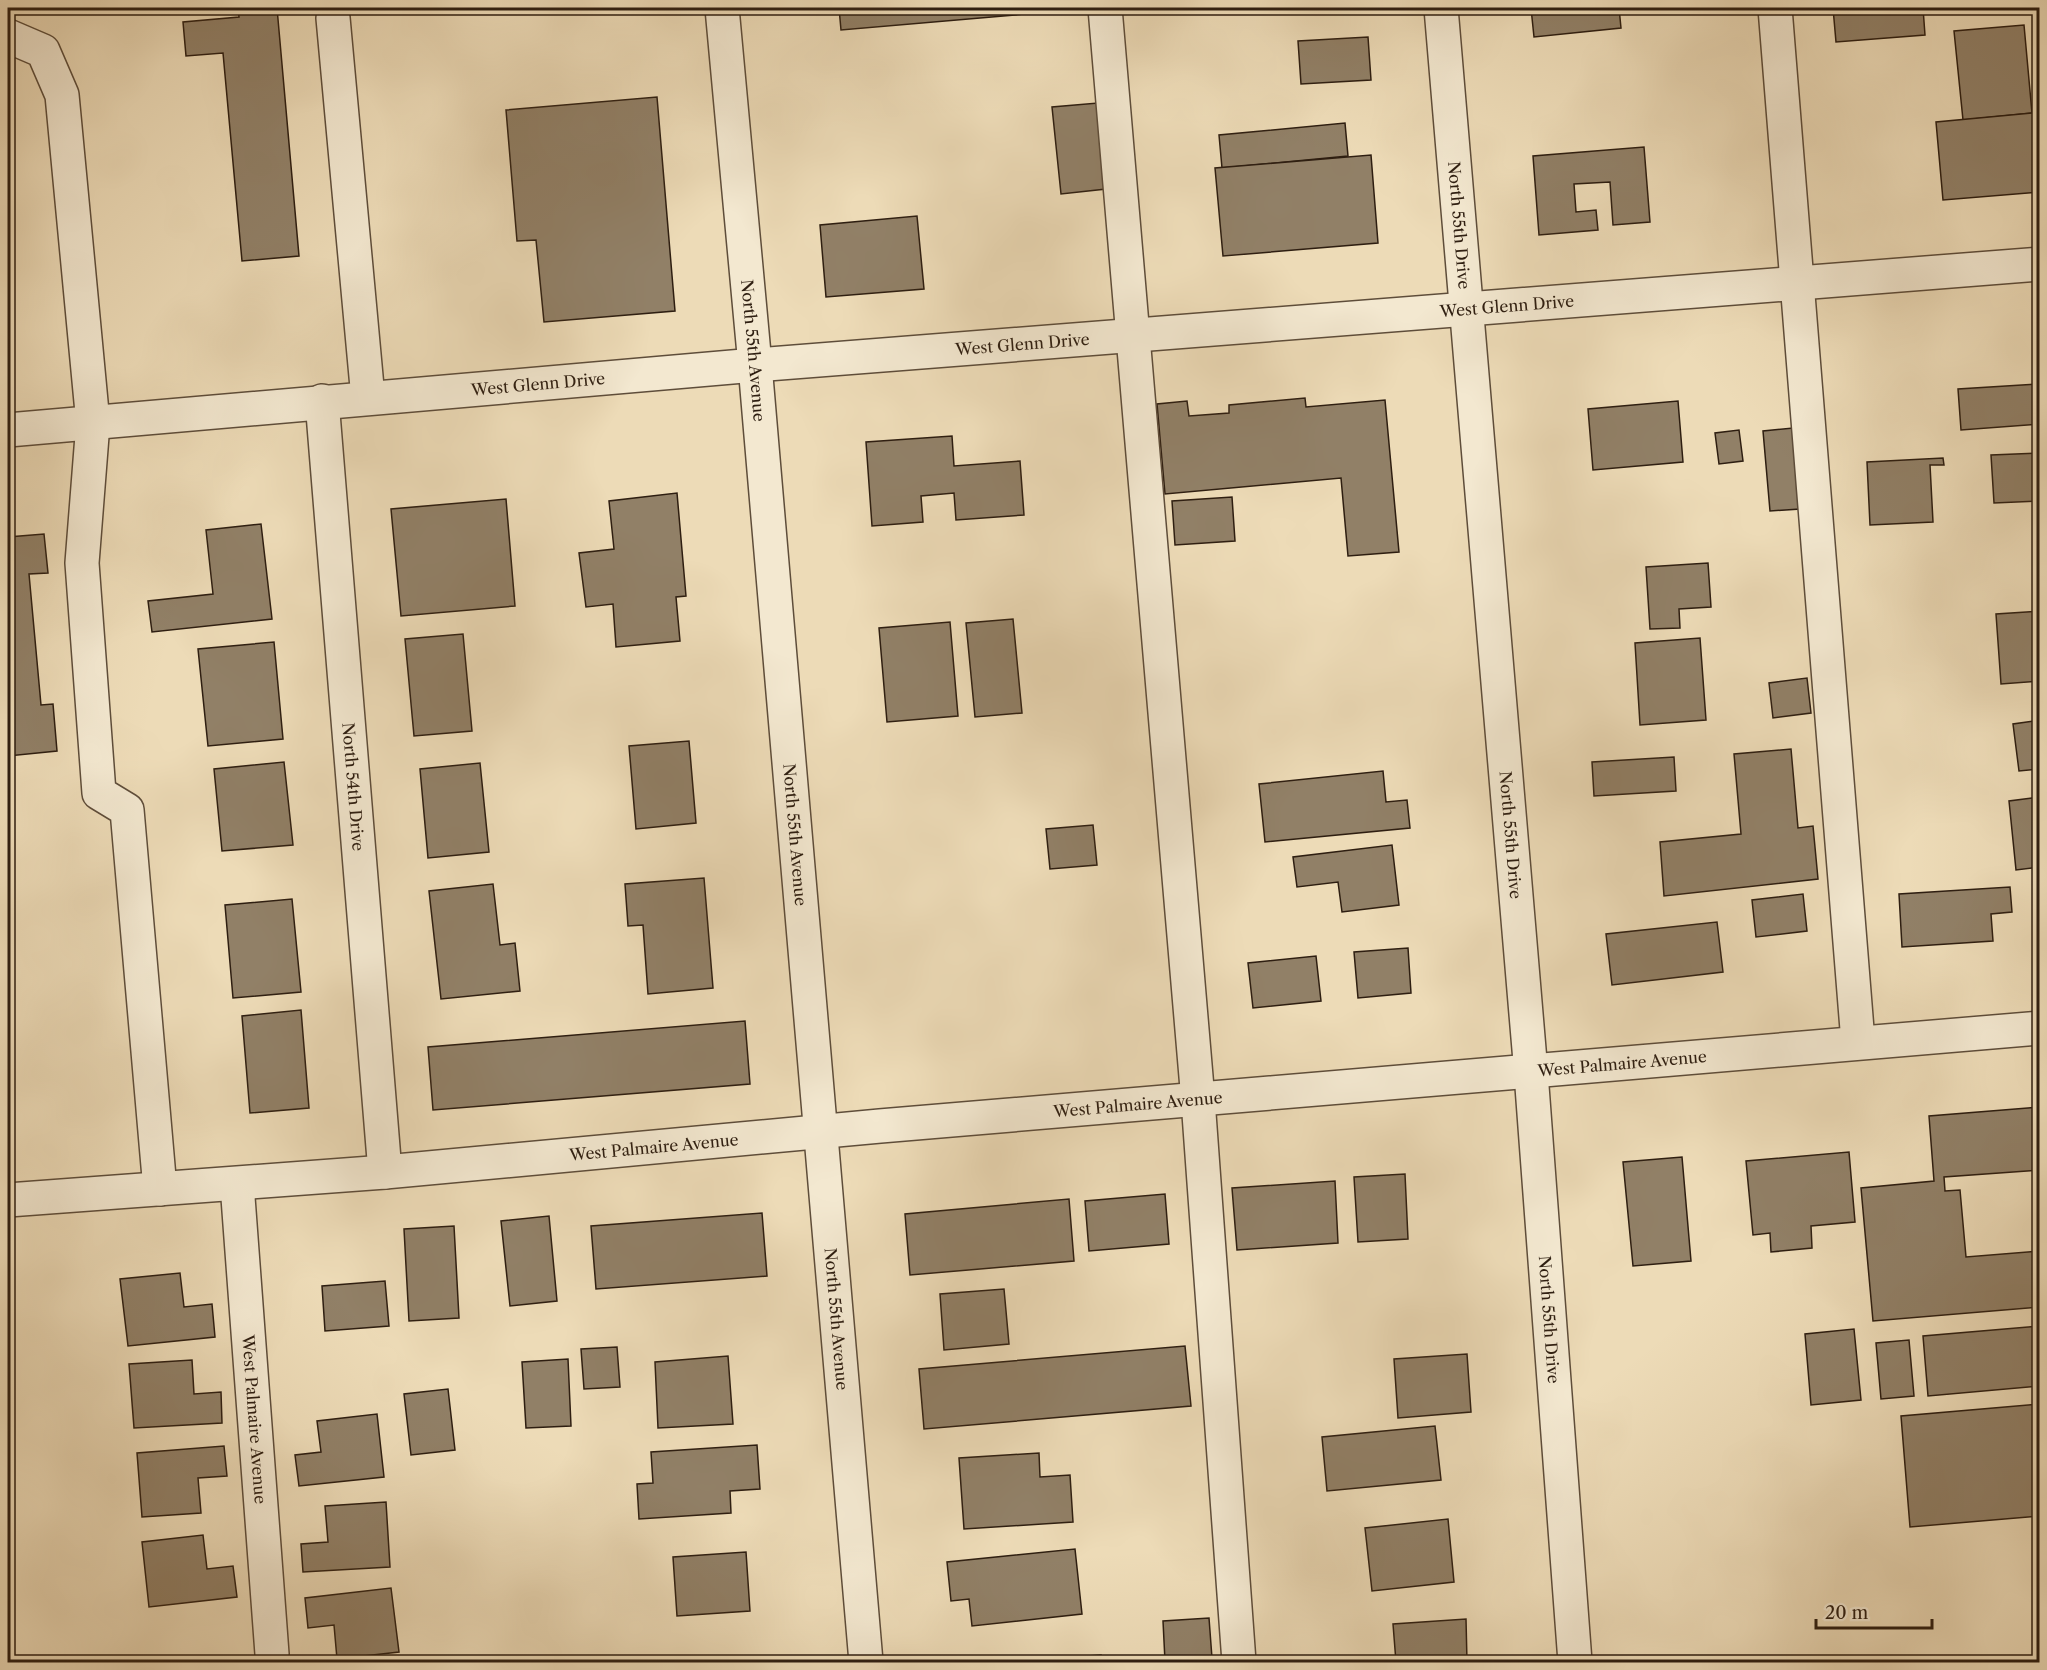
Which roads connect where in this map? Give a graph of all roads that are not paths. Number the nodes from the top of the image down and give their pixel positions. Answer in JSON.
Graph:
{"nodes":[{"id":1,"x":722,"y":8,"type":"edge"},
{"id":2,"x":1105,"y":8,"type":"edge"},
{"id":3,"x":1441,"y":8,"type":"edge"},
{"id":4,"x":1775,"y":8,"type":"edge"},
{"id":5,"x":333,"y":18,"type":"dead end"},
{"id":6,"x":8,"y":36,"type":"edge"},
{"id":7,"x":2040,"y":264,"type":"edge"},
{"id":8,"x":1797,"y":284,"type":"junction"},
{"id":9,"x":1467,"y":311,"type":"junction"},
{"id":10,"x":1133,"y":338,"type":"junction"},
{"id":11,"x":755,"y":365,"type":"junction"},
{"id":12,"x":368,"y":398,"type":"junction"},
{"id":13,"x":322,"y":401,"type":"junction"},
{"id":14,"x":93,"y":423,"type":"junction"},
{"id":15,"x":8,"y":430,"type":"edge"},
{"id":16,"x":2040,"y":1028,"type":"edge"},
{"id":17,"x":1858,"y":1042,"type":"junction"},
{"id":18,"x":1531,"y":1073,"type":"junction"},
{"id":19,"x":1198,"y":1100,"type":"junction"},
{"id":20,"x":821,"y":1131,"type":"junction"},
{"id":21,"x":385,"y":1172,"type":"junction"},
{"id":22,"x":237,"y":1184,"type":"junction"},
{"id":23,"x":160,"y":1189,"type":"junction"},
{"id":24,"x":8,"y":1200,"type":"edge"},
{"id":25,"x":272,"y":1654,"type":"dead end"},
{"id":26,"x":866,"y":1662,"type":"edge"},
{"id":27,"x":1239,"y":1662,"type":"edge"},
{"id":28,"x":1575,"y":1662,"type":"edge"}],
"edges":[{"from":1,"to":11,"type":"street","name":"North 55th Avenue"},
{"from":2,"to":10,"type":"street"},
{"from":3,"to":9,"type":"street","name":"North 55th Drive"},
{"from":4,"to":8,"type":"street"},
{"from":5,"to":12,"type":"street"},
{"from":6,"to":14,"type":"street"},
{"from":7,"to":8,"type":"street","name":"West Glenn Drive"},
{"from":8,"to":9,"type":"street","name":"West Glenn Drive"},
{"from":8,"to":17,"type":"street"},
{"from":9,"to":10,"type":"street","name":"West Glenn Drive"},
{"from":9,"to":18,"type":"street","name":"North 55th Drive"},
{"from":10,"to":11,"type":"street","name":"West Glenn Drive"},
{"from":10,"to":19,"type":"street"},
{"from":11,"to":12,"type":"street","name":"West Glenn Drive"},
{"from":11,"to":20,"type":"street","name":"North 55th Avenue"},
{"from":12,"to":13,"type":"street","name":"West Glenn Drive"},
{"from":13,"to":14,"type":"street","name":"West Glenn Drive"},
{"from":13,"to":21,"type":"street","name":"North 54th Drive"},
{"from":14,"to":15,"type":"street","name":"West Glenn Drive"},
{"from":14,"to":23,"type":"street"},
{"from":16,"to":17,"type":"street","name":"West Palmaire Avenue"},
{"from":17,"to":18,"type":"street","name":"West Palmaire Avenue"},
{"from":18,"to":19,"type":"street","name":"West Palmaire Avenue"},
{"from":18,"to":28,"type":"street","name":"North 55th Drive"},
{"from":19,"to":20,"type":"street","name":"West Palmaire Avenue"},
{"from":19,"to":27,"type":"street"},
{"from":20,"to":21,"type":"street","name":"West Palmaire Avenue"},
{"from":20,"to":26,"type":"street","name":"North 55th Avenue"},
{"from":21,"to":22,"type":"street","name":"West Palmaire Avenue"},
{"from":22,"to":23,"type":"street","name":"West Palmaire Avenue"},
{"from":22,"to":25,"type":"street","name":"West Palmaire Avenue"},
{"from":23,"to":24,"type":"street","name":"West Palmaire Avenue"}]}
